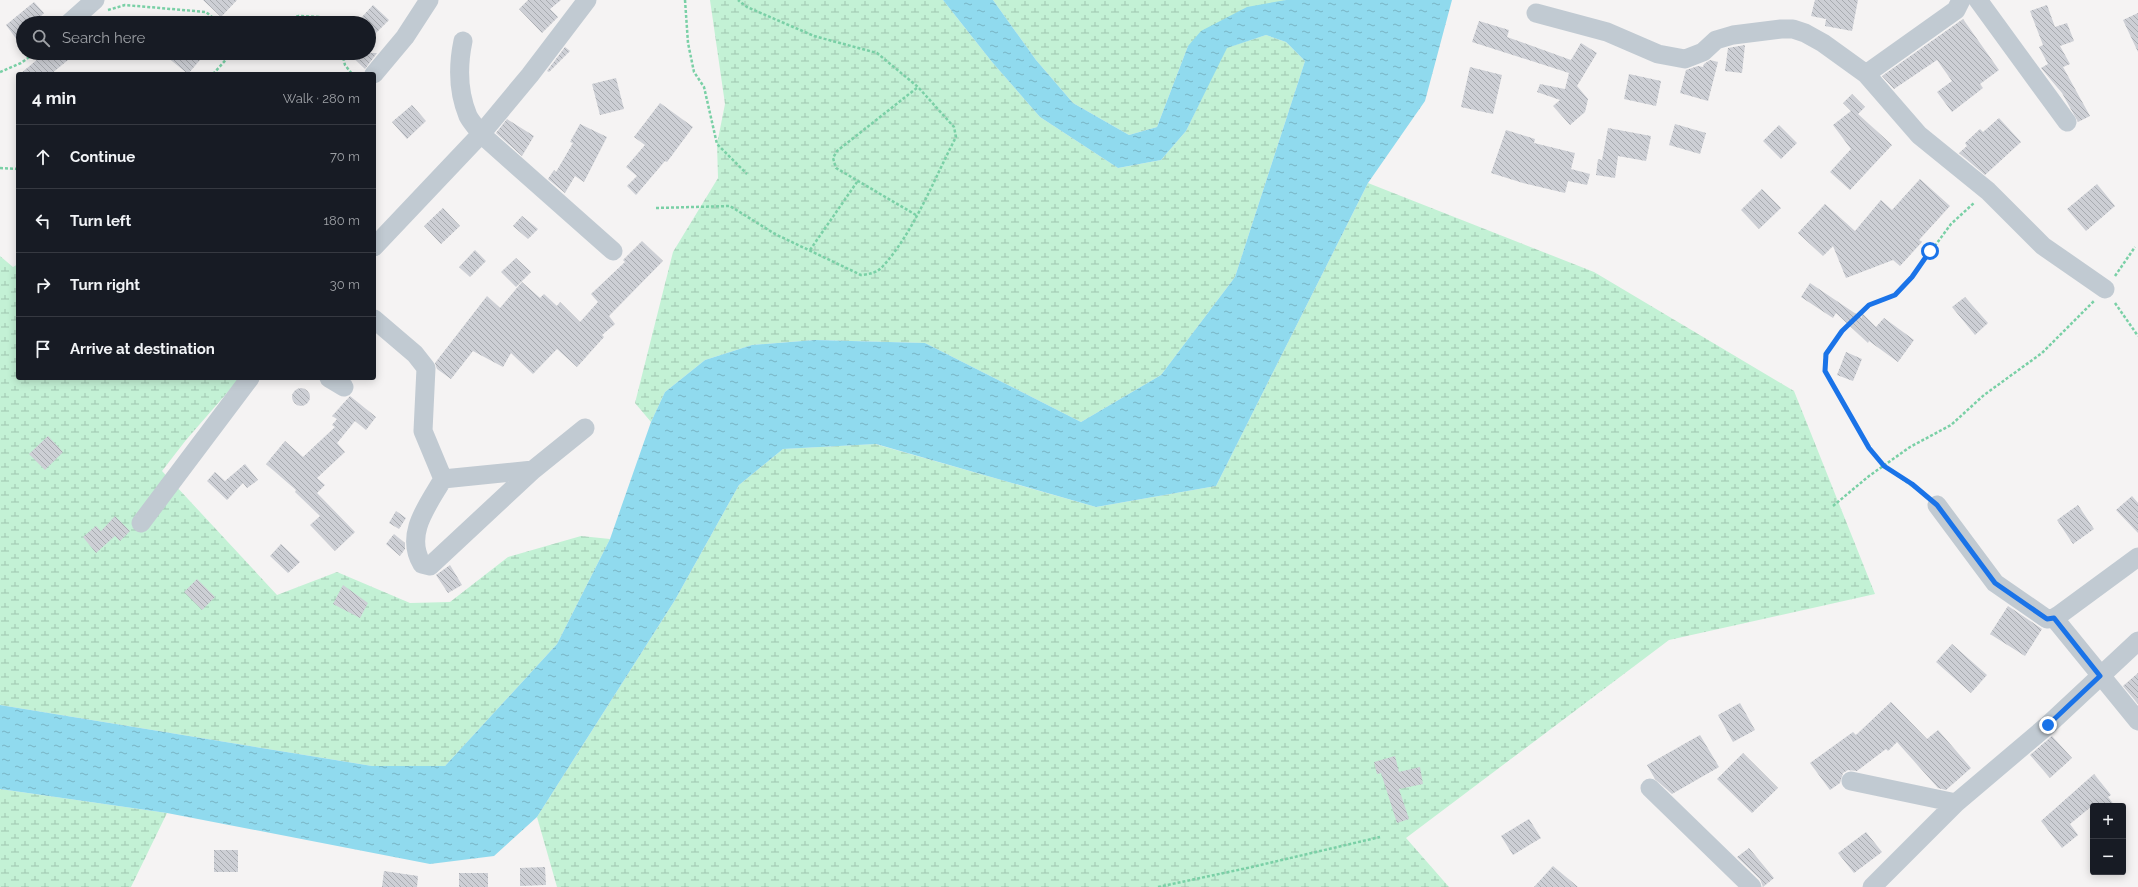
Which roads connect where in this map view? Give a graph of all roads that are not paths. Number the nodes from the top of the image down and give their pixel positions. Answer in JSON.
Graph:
{"nodes":[{"id":1,"x":429,"y":0,"type":"edge"},
{"id":2,"x":587,"y":0,"type":"edge"},
{"id":3,"x":1961,"y":0,"type":"edge"},
{"id":4,"x":1978,"y":0,"type":"edge"},
{"id":5,"x":99,"y":7,"type":"edge"},
{"id":6,"x":1536,"y":13,"type":"dead end"},
{"id":7,"x":82,"y":16,"type":"edge"},
{"id":8,"x":463,"y":41,"type":"dead end"},
{"id":9,"x":376,"y":72,"type":"edge"},
{"id":10,"x":1866,"y":74,"type":"junction"},
{"id":11,"x":2067,"y":122,"type":"dead end"},
{"id":12,"x":481,"y":134,"type":"junction"},
{"id":13,"x":376,"y":245,"type":"edge"},
{"id":14,"x":613,"y":251,"type":"dead end"},
{"id":15,"x":2105,"y":289,"type":"road end"},
{"id":16,"x":376,"y":321,"type":"edge"},
{"id":17,"x":248,"y":380,"type":"edge"},
{"id":18,"x":585,"y":428,"type":"dead end"},
{"id":19,"x":533,"y":470,"type":"junction"},
{"id":20,"x":443,"y":478,"type":"junction"},
{"id":21,"x":1937,"y":505,"type":"road end"},
{"id":22,"x":141,"y":523,"type":"dead end"},
{"id":23,"x":2138,"y":557,"type":"edge"},
{"id":24,"x":2054,"y":618,"type":"junction"},
{"id":25,"x":2138,"y":641,"type":"edge"},
{"id":26,"x":2100,"y":676,"type":"junction"},
{"id":27,"x":2138,"y":721,"type":"edge"},
{"id":28,"x":1851,"y":781,"type":"dead end"},
{"id":29,"x":1650,"y":788,"type":"dead end"},
{"id":30,"x":1956,"y":803,"type":"junction"},
{"id":31,"x":1752,"y":887,"type":"edge"},
{"id":32,"x":1872,"y":887,"type":"edge"}],
"edges":[{"from":1,"to":9,"type":"street"},
{"from":2,"to":12,"type":"street"},
{"from":3,"to":10,"type":"street"},
{"from":4,"to":11,"type":"street"},
{"from":5,"to":7,"type":"street"},
{"from":6,"to":10,"type":"street"},
{"from":8,"to":12,"type":"street"},
{"from":10,"to":15,"type":"street"},
{"from":12,"to":13,"type":"street"},
{"from":12,"to":14,"type":"street"},
{"from":16,"to":20,"type":"street"},
{"from":17,"to":22,"type":"street"},
{"from":18,"to":19,"type":"street"},
{"from":19,"to":20,"type":"street"},
{"from":19,"to":20,"type":"street"},
{"from":21,"to":24,"type":"street"},
{"from":23,"to":24,"type":"street"},
{"from":24,"to":26,"type":"street"},
{"from":25,"to":26,"type":"street"},
{"from":26,"to":27,"type":"street"},
{"from":26,"to":30,"type":"street"},
{"from":28,"to":30,"type":"street"},
{"from":29,"to":31,"type":"street"},
{"from":30,"to":32,"type":"street"}]}
